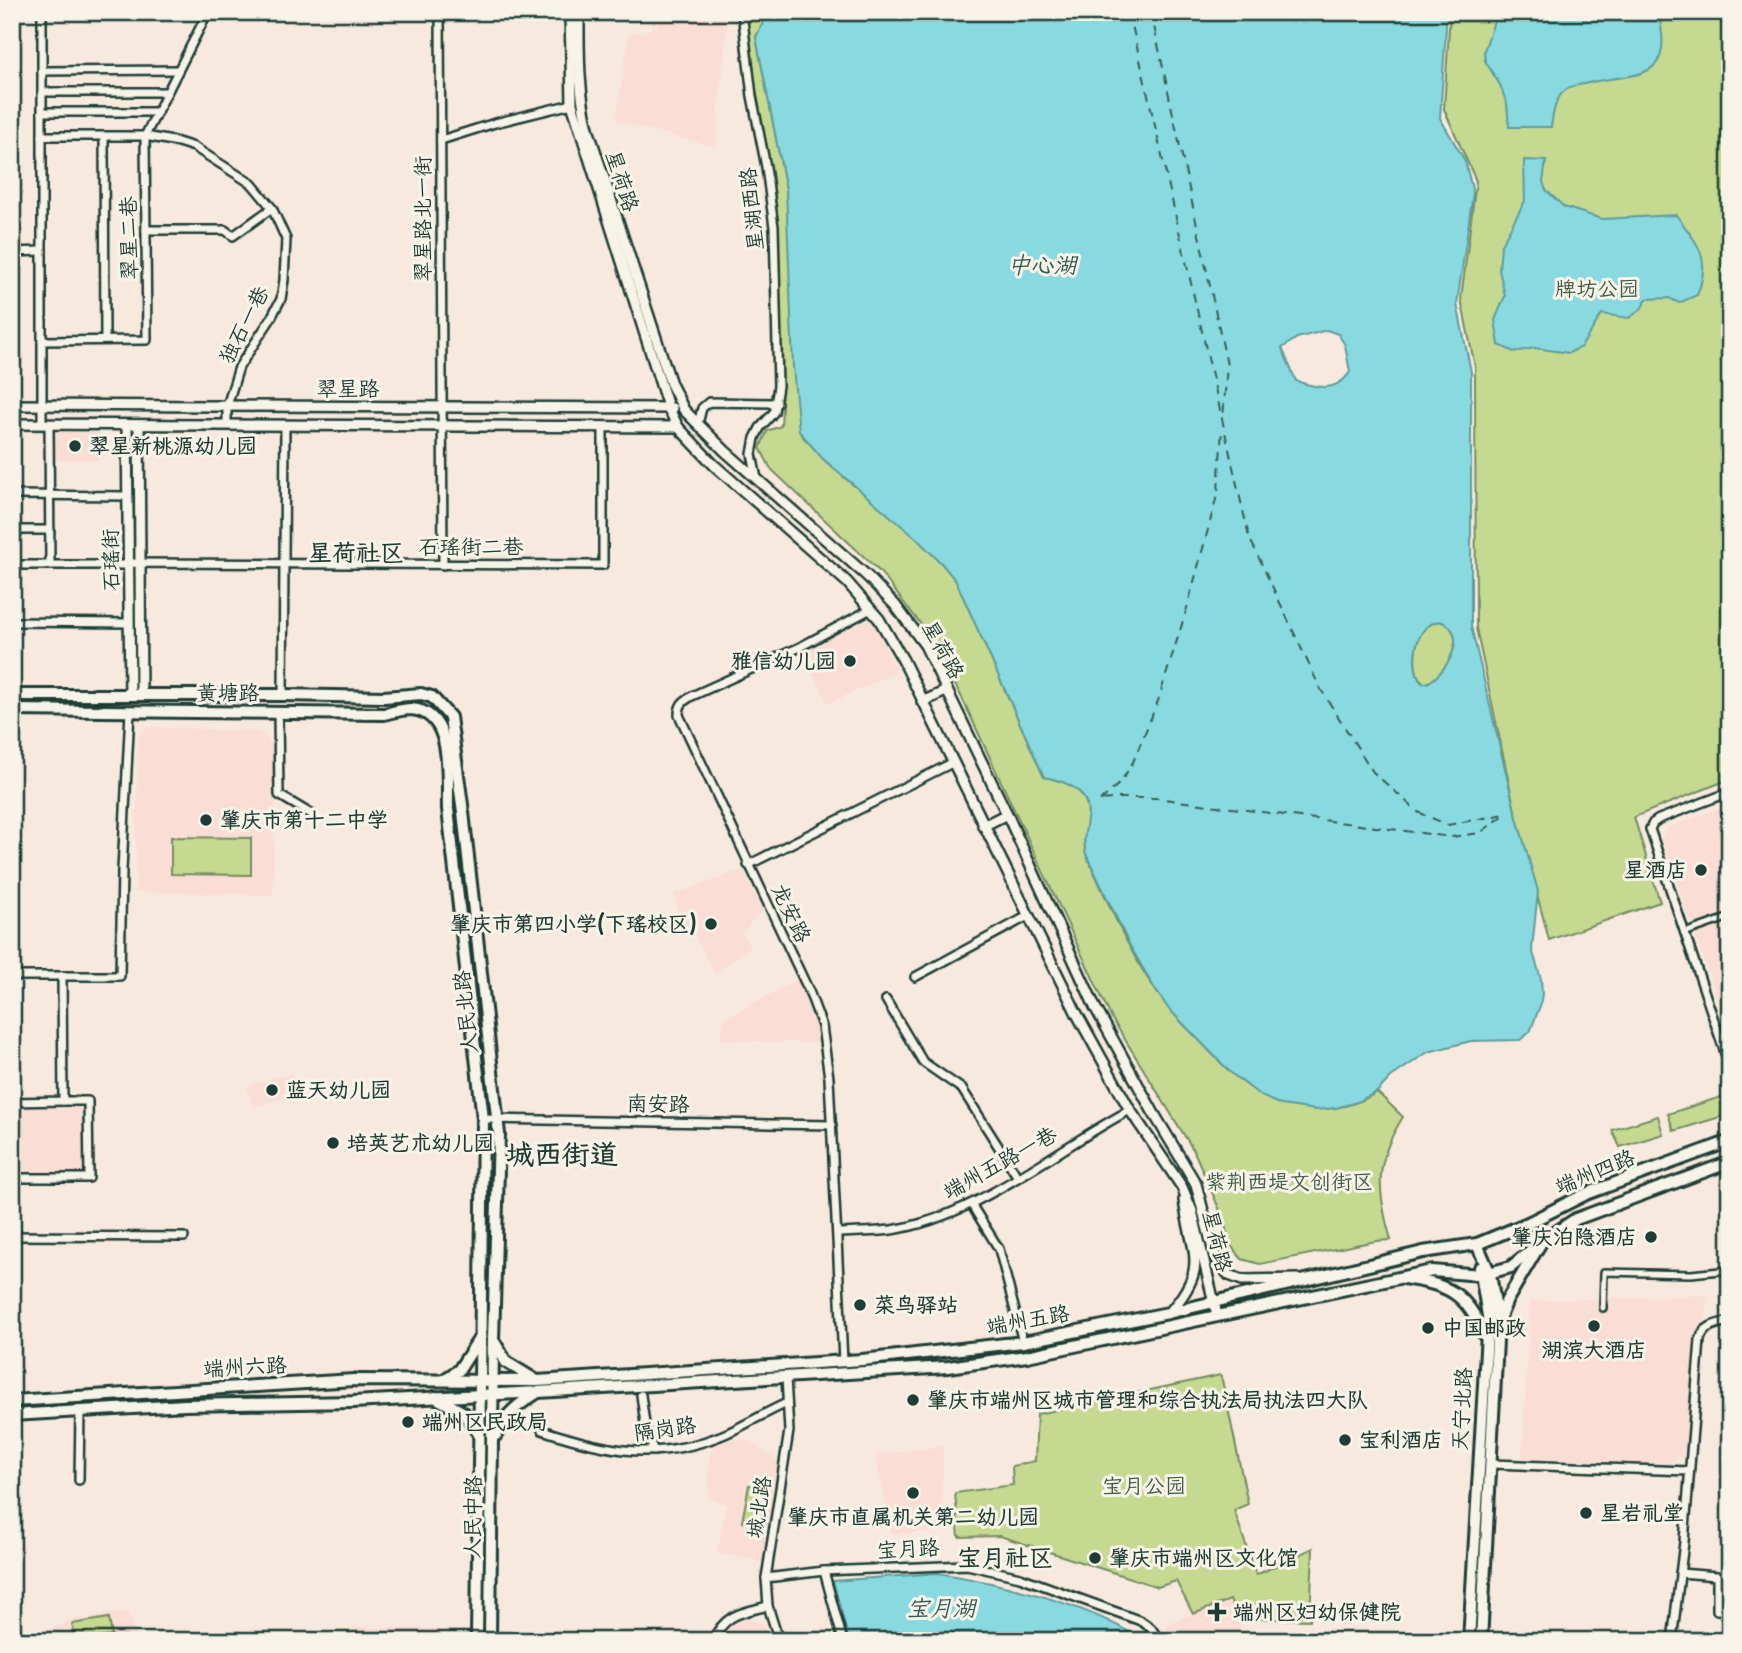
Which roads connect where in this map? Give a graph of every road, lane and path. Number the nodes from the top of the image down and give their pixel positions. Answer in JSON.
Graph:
{"nodes":[{"id":1,"x":42,"y":12,"type":"edge"},
{"id":2,"x":208,"y":12,"type":"edge"},
{"id":3,"x":440,"y":12,"type":"edge"},
{"id":4,"x":570,"y":12,"type":"edge"},
{"id":5,"x":579,"y":12,"type":"edge"},
{"id":6,"x":741,"y":12,"type":"edge"},
{"id":7,"x":178,"y":70,"type":"junction"},
{"id":8,"x":42,"y":71,"type":"junction"},
{"id":9,"x":42,"y":92,"type":"junction"},
{"id":10,"x":167,"y":92,"type":"junction"},
{"id":11,"x":577,"y":103,"type":"junction"},
{"id":12,"x":42,"y":112,"type":"junction"},
{"id":13,"x":157,"y":112,"type":"junction"},
{"id":14,"x":42,"y":136,"type":"junction"},
{"id":15,"x":104,"y":136,"type":"junction"},
{"id":16,"x":145,"y":136,"type":"junction"},
{"id":17,"x":441,"y":140,"type":"junction"},
{"id":18,"x":272,"y":208,"type":"junction"},
{"id":19,"x":146,"y":230,"type":"junction"},
{"id":20,"x":42,"y":251,"type":"junction"},
{"id":21,"x":12,"y":252,"type":"edge"},
{"id":22,"x":105,"y":340,"type":"junction"},
{"id":23,"x":42,"y":341,"type":"junction"},
{"id":24,"x":777,"y":403,"type":"junction"},
{"id":25,"x":12,"y":405,"type":"edge"},
{"id":26,"x":42,"y":405,"type":"junction"},
{"id":27,"x":227,"y":406,"type":"junction"},
{"id":28,"x":442,"y":406,"type":"junction"},
{"id":29,"x":648,"y":407,"type":"junction"},
{"id":30,"x":668,"y":407,"type":"junction"},
{"id":31,"x":684,"y":410,"type":"junction"},
{"id":32,"x":12,"y":424,"type":"edge"},
{"id":33,"x":46,"y":424,"type":"junction"},
{"id":34,"x":698,"y":424,"type":"junction"},
{"id":35,"x":127,"y":425,"type":"junction"},
{"id":36,"x":139,"y":425,"type":"junction"},
{"id":37,"x":227,"y":425,"type":"junction"},
{"id":38,"x":285,"y":425,"type":"junction"},
{"id":39,"x":442,"y":426,"type":"junction"},
{"id":40,"x":603,"y":426,"type":"junction"},
{"id":41,"x":649,"y":426,"type":"junction"},
{"id":42,"x":678,"y":427,"type":"junction"},
{"id":43,"x":725,"y":451,"type":"junction"},
{"id":44,"x":714,"y":465,"type":"junction"},
{"id":45,"x":757,"y":479,"type":"junction"},
{"id":46,"x":12,"y":495,"type":"edge"},
{"id":47,"x":49,"y":496,"type":"junction"},
{"id":48,"x":128,"y":496,"type":"junction"},
{"id":49,"x":12,"y":530,"type":"edge"},
{"id":50,"x":50,"y":530,"type":"junction"},
{"id":51,"x":128,"y":563,"type":"junction"},
{"id":52,"x":140,"y":563,"type":"junction"},
{"id":53,"x":283,"y":564,"type":"junction"},
{"id":54,"x":12,"y":565,"type":"edge"},
{"id":55,"x":50,"y":565,"type":"junction"},
{"id":56,"x":443,"y":565,"type":"junction"},
{"id":57,"x":871,"y":609,"type":"junction"},
{"id":58,"x":12,"y":622,"type":"edge"},
{"id":59,"x":129,"y":623,"type":"junction"},
{"id":60,"x":946,"y":691,"type":"junction"},
{"id":61,"x":12,"y":695,"type":"edge"},
{"id":62,"x":135,"y":695,"type":"junction"},
{"id":63,"x":283,"y":695,"type":"junction"},
{"id":64,"x":384,"y":697,"type":"joint"},
{"id":65,"x":922,"y":702,"type":"junction"},
{"id":66,"x":12,"y":709,"type":"edge"},
{"id":67,"x":130,"y":711,"type":"junction"},
{"id":68,"x":278,"y":712,"type":"junction"},
{"id":69,"x":438,"y":722,"type":"joint"},
{"id":70,"x":952,"y":763,"type":"junction"},
{"id":71,"x":1730,"y":792,"type":"edge"},
{"id":72,"x":311,"y":814,"type":"dead end"},
{"id":73,"x":1007,"y":814,"type":"junction"},
{"id":74,"x":983,"y":826,"type":"junction"},
{"id":75,"x":748,"y":865,"type":"junction"},
{"id":76,"x":1028,"y":916,"type":"junction"},
{"id":77,"x":1730,"y":917,"type":"edge"},
{"id":78,"x":1684,"y":933,"type":"junction"},
{"id":79,"x":12,"y":976,"type":"edge"},
{"id":80,"x":62,"y":976,"type":"junction"},
{"id":81,"x":915,"y":977,"type":"dead end"},
{"id":82,"x":886,"y":1000,"type":"dead end"},
{"id":83,"x":1730,"y":1068,"type":"edge"},
{"id":84,"x":63,"y":1101,"type":"junction"},
{"id":85,"x":12,"y":1102,"type":"edge"},
{"id":86,"x":1130,"y":1110,"type":"junction"},
{"id":87,"x":498,"y":1118,"type":"junction"},
{"id":88,"x":483,"y":1119,"type":"junction"},
{"id":89,"x":832,"y":1125,"type":"junction"},
{"id":90,"x":1730,"y":1142,"type":"edge"},
{"id":91,"x":1730,"y":1161,"type":"edge"},
{"id":92,"x":1017,"y":1176,"type":"junction"},
{"id":93,"x":12,"y":1178,"type":"edge"},
{"id":94,"x":1182,"y":1187,"type":"junction"},
{"id":95,"x":971,"y":1204,"type":"junction"},
{"id":96,"x":1528,"y":1223,"type":"junction"},
{"id":97,"x":838,"y":1233,"type":"junction"},
{"id":98,"x":12,"y":1236,"type":"edge"},
{"id":99,"x":184,"y":1237,"type":"dead end"},
{"id":100,"x":1541,"y":1242,"type":"junction"},
{"id":101,"x":1477,"y":1244,"type":"junction"},
{"id":102,"x":1730,"y":1270,"type":"edge"},
{"id":103,"x":1485,"y":1275,"type":"junction"},
{"id":104,"x":1398,"y":1277,"type":"junction"},
{"id":105,"x":1306,"y":1279,"type":"junction"},
{"id":106,"x":1214,"y":1302,"type":"junction"},
{"id":107,"x":1603,"y":1308,"type":"dead end"},
{"id":108,"x":1168,"y":1313,"type":"junction"},
{"id":109,"x":1217,"y":1315,"type":"junction"},
{"id":110,"x":1730,"y":1321,"type":"edge"},
{"id":111,"x":1498,"y":1322,"type":"junction"},
{"id":112,"x":481,"y":1337,"type":"junction"},
{"id":113,"x":1485,"y":1338,"type":"junction"},
{"id":114,"x":1023,"y":1342,"type":"junction"},
{"id":115,"x":493,"y":1345,"type":"junction"},
{"id":116,"x":481,"y":1349,"type":"junction"},
{"id":117,"x":843,"y":1361,"type":"junction"},
{"id":118,"x":786,"y":1377,"type":"junction"},
{"id":119,"x":444,"y":1380,"type":"junction"},
{"id":120,"x":480,"y":1380,"type":"junction"},
{"id":121,"x":493,"y":1380,"type":"junction"},
{"id":122,"x":537,"y":1387,"type":"junction"},
{"id":123,"x":493,"y":1394,"type":"junction"},
{"id":124,"x":480,"y":1395,"type":"junction"},
{"id":125,"x":641,"y":1395,"type":"dead end"},
{"id":126,"x":435,"y":1397,"type":"junction"},
{"id":127,"x":12,"y":1401,"type":"edge"},
{"id":128,"x":787,"y":1403,"type":"junction"},
{"id":129,"x":80,"y":1411,"type":"junction"},
{"id":130,"x":12,"y":1415,"type":"edge"},
{"id":131,"x":542,"y":1430,"type":"dead end"},
{"id":132,"x":479,"y":1434,"type":"junction"},
{"id":133,"x":493,"y":1441,"type":"junction"},
{"id":134,"x":654,"y":1451,"type":"junction"},
{"id":135,"x":1491,"y":1464,"type":"junction"},
{"id":136,"x":1689,"y":1471,"type":"junction"},
{"id":137,"x":79,"y":1480,"type":"dead end"},
{"id":138,"x":824,"y":1571,"type":"junction"},
{"id":139,"x":1680,"y":1573,"type":"junction"},
{"id":140,"x":766,"y":1578,"type":"junction"},
{"id":141,"x":768,"y":1606,"type":"junction"},
{"id":142,"x":1730,"y":1611,"type":"edge"},
{"id":143,"x":477,"y":1641,"type":"edge"},
{"id":144,"x":490,"y":1641,"type":"edge"},
{"id":145,"x":712,"y":1641,"type":"edge"},
{"id":146,"x":779,"y":1641,"type":"edge"},
{"id":147,"x":843,"y":1641,"type":"edge"},
{"id":148,"x":1160,"y":1641,"type":"edge"},
{"id":149,"x":1469,"y":1641,"type":"edge"},
{"id":150,"x":1481,"y":1641,"type":"edge"},
{"id":151,"x":1672,"y":1641,"type":"edge"}],
"edges":[{"from":1,"to":8,"type":"street"},
{"from":2,"to":7,"type":"street"},
{"from":3,"to":17,"type":"street","name":"翠星路北一街"},
{"from":4,"to":11,"type":"street","name":"星荷路"},
{"from":5,"to":11,"type":"street","name":"星荷路"},
{"from":6,"to":24,"type":"street","name":"星湖西路"},
{"from":7,"to":8,"type":"street"},
{"from":7,"to":10,"type":"street"},
{"from":8,"to":9,"type":"street"},
{"from":9,"to":10,"type":"street"},
{"from":9,"to":12,"type":"street"},
{"from":10,"to":13,"type":"street"},
{"from":11,"to":17,"type":"street"},
{"from":11,"to":30,"type":"street","name":"星荷路"},
{"from":11,"to":31,"type":"street","name":"星荷路"},
{"from":12,"to":13,"type":"street"},
{"from":12,"to":14,"type":"street"},
{"from":13,"to":16,"type":"street"},
{"from":14,"to":15,"type":"street"},
{"from":14,"to":20,"type":"street"},
{"from":15,"to":16,"type":"street"},
{"from":15,"to":22,"type":"street"},
{"from":16,"to":18,"type":"street"},
{"from":16,"to":19,"type":"street","name":"翠星二巷"},
{"from":17,"to":28,"type":"street","name":"翠星路北一街"},
{"from":18,"to":19,"type":"street"},
{"from":18,"to":27,"type":"street","name":"独石一巷"},
{"from":19,"to":22,"type":"street","name":"翠星二巷"},
{"from":20,"to":21,"type":"street"},
{"from":20,"to":23,"type":"street"},
{"from":22,"to":23,"type":"street"},
{"from":23,"to":26,"type":"street"},
{"from":24,"to":34,"type":"street"},
{"from":24,"to":45,"type":"street"},
{"from":25,"to":26,"type":"street","name":"翠星路"},
{"from":26,"to":27,"type":"street","name":"翠星路"},
{"from":26,"to":33,"type":"street"},
{"from":27,"to":28,"type":"street","name":"翠星路"},
{"from":27,"to":37,"type":"street","name":"独石一巷"},
{"from":28,"to":29,"type":"street","name":"翠星路"},
{"from":28,"to":39,"type":"street","name":"翠星路北一街"},
{"from":29,"to":30,"type":"street","name":"翠星路"},
{"from":29,"to":41,"type":"street"},
{"from":30,"to":31,"type":"street","name":"翠星路"},
{"from":30,"to":42,"type":"street","name":"星荷路"},
{"from":31,"to":34,"type":"street","name":"星荷路"},
{"from":32,"to":33,"type":"street","name":"翠星路"},
{"from":33,"to":35,"type":"street","name":"翠星路"},
{"from":33,"to":47,"type":"street"},
{"from":34,"to":43,"type":"street","name":"星荷路"},
{"from":35,"to":36,"type":"street","name":"翠星路"},
{"from":35,"to":48,"type":"street","name":"石瑶街"},
{"from":36,"to":37,"type":"street","name":"翠星路"},
{"from":36,"to":52,"type":"street","name":"石瑶街"},
{"from":37,"to":38,"type":"street","name":"翠星路"},
{"from":38,"to":39,"type":"street","name":"翠星路"},
{"from":38,"to":53,"type":"street"},
{"from":39,"to":40,"type":"street","name":"翠星路"},
{"from":39,"to":56,"type":"street","name":"翠星路北一街"},
{"from":40,"to":41,"type":"street","name":"翠星路"},
{"from":40,"to":56,"type":"street","name":"石瑶街二巷"},
{"from":41,"to":42,"type":"street","name":"翠星路"},
{"from":42,"to":44,"type":"street","name":"星荷路"},
{"from":43,"to":44,"type":"street"},
{"from":43,"to":45,"type":"street","name":"星荷路"},
{"from":44,"to":57,"type":"street","name":"星荷路"},
{"from":45,"to":60,"type":"street","name":"星荷路"},
{"from":46,"to":47,"type":"street"},
{"from":47,"to":48,"type":"street"},
{"from":47,"to":50,"type":"street"},
{"from":48,"to":51,"type":"street","name":"石瑶街"},
{"from":49,"to":50,"type":"street"},
{"from":50,"to":55,"type":"street"},
{"from":51,"to":52,"type":"street","name":"石瑶街二巷"},
{"from":51,"to":55,"type":"street","name":"石瑶街二巷"},
{"from":51,"to":59,"type":"street","name":"石瑶街"},
{"from":52,"to":53,"type":"street","name":"石瑶街二巷"},
{"from":52,"to":62,"type":"street","name":"石瑶街"},
{"from":53,"to":56,"type":"street","name":"石瑶街二巷"},
{"from":53,"to":63,"type":"street"},
{"from":54,"to":55,"type":"street","name":"石瑶街二巷"},
{"from":57,"to":65,"type":"street","name":"星荷路"},
{"from":57,"to":75,"type":"street","name":"龙安路"},
{"from":58,"to":59,"type":"street"},
{"from":59,"to":62,"type":"street","name":"石瑶街"},
{"from":60,"to":65,"type":"street"},
{"from":60,"to":73,"type":"street","name":"星荷路"},
{"from":61,"to":62,"type":"main road","name":"黄塘路"},
{"from":62,"to":63,"type":"main road","name":"黄塘路"},
{"from":63,"to":64,"type":"main road","name":"黄塘路"},
{"from":64,"to":87,"type":"main road","name":"人民北路"},
{"from":65,"to":70,"type":"street","name":"星荷路"},
{"from":66,"to":67,"type":"main road","name":"黄塘路"},
{"from":67,"to":68,"type":"main road","name":"黄塘路"},
{"from":67,"to":80,"type":"street"},
{"from":68,"to":69,"type":"main road","name":"黄塘路"},
{"from":68,"to":72,"type":"street"},
{"from":69,"to":88,"type":"main road","name":"人民北路"},
{"from":70,"to":74,"type":"street","name":"星荷路"},
{"from":70,"to":75,"type":"street"},
{"from":71,"to":78,"type":"street"},
{"from":73,"to":74,"type":"street"},
{"from":73,"to":105,"type":"street","name":"星荷路"},
{"from":74,"to":76,"type":"street","name":"星荷路"},
{"from":75,"to":89,"type":"street","name":"龙安路"},
{"from":76,"to":81,"type":"street"},
{"from":76,"to":86,"type":"street","name":"星荷路"},
{"from":77,"to":78,"type":"street"},
{"from":78,"to":83,"type":"street"},
{"from":79,"to":80,"type":"street"},
{"from":80,"to":84,"type":"street"},
{"from":82,"to":92,"type":"street"},
{"from":84,"to":85,"type":"street"},
{"from":84,"to":93,"type":"street"},
{"from":86,"to":92,"type":"street","name":"端州五路一巷"},
{"from":86,"to":94,"type":"street","name":"星荷路"},
{"from":87,"to":88,"type":"street","name":"南安路"},
{"from":87,"to":89,"type":"street","name":"南安路"},
{"from":87,"to":115,"type":"main road","name":"人民北路"},
{"from":88,"to":112,"type":"main road","name":"人民北路"},
{"from":89,"to":97,"type":"street","name":"龙安路"},
{"from":90,"to":96,"type":"main road","name":"端州四路"},
{"from":91,"to":100,"type":"main road","name":"端州四路"},
{"from":92,"to":95,"type":"street","name":"端州五路一巷"},
{"from":94,"to":106,"type":"street","name":"星荷路"},
{"from":94,"to":108,"type":"street"},
{"from":95,"to":97,"type":"street","name":"端州五路一巷"},
{"from":95,"to":114,"type":"street"},
{"from":96,"to":100,"type":"main road"},
{"from":96,"to":101,"type":"main road","name":"端州四路"},
{"from":97,"to":117,"type":"street","name":"龙安路"},
{"from":98,"to":99,"type":"street"},
{"from":100,"to":103,"type":"main road","name":"端州四路"},
{"from":100,"to":111,"type":"main road"},
{"from":101,"to":103,"type":"main road","name":"天宁北路"},
{"from":101,"to":105,"type":"main road","name":"端州五路"},
{"from":102,"to":107,"type":"street"},
{"from":103,"to":104,"type":"main road","name":"端州五路"},
{"from":103,"to":111,"type":"main road","name":"天宁北路"},
{"from":103,"to":113,"type":"main road","name":"天宁北路"},
{"from":104,"to":109,"type":"main road","name":"端州五路"},
{"from":104,"to":113,"type":"main road"},
{"from":105,"to":106,"type":"main road","name":"端州五路"},
{"from":106,"to":108,"type":"main road","name":"端州五路"},
{"from":106,"to":109,"type":"street","name":"星荷路"},
{"from":108,"to":114,"type":"main road","name":"端州五路"},
{"from":109,"to":118,"type":"main road","name":"端州五路"},
{"from":110,"to":136,"type":"street"},
{"from":111,"to":135,"type":"main road","name":"天宁北路"},
{"from":112,"to":116,"type":"main road","name":"人民北路"},
{"from":112,"to":119,"type":"main road"},
{"from":113,"to":149,"type":"main road","name":"天宁北路"},
{"from":114,"to":117,"type":"main road","name":"端州五路"},
{"from":115,"to":116,"type":"main road"},
{"from":115,"to":121,"type":"main road","name":"人民北路"},
{"from":115,"to":122,"type":"main road"},
{"from":116,"to":120,"type":"main road","name":"人民北路"},
{"from":117,"to":122,"type":"main road","name":"端州五路"},
{"from":118,"to":122,"type":"main road","name":"端州五路"},
{"from":118,"to":128,"type":"street","name":"城北路"},
{"from":119,"to":120,"type":"main road","name":"端州六路"},
{"from":119,"to":127,"type":"main road","name":"端州六路"},
{"from":120,"to":121,"type":"main road","name":"端州五路"},
{"from":120,"to":124,"type":"main road","name":"人民北路"},
{"from":121,"to":122,"type":"main road","name":"端州五路"},
{"from":121,"to":123,"type":"main road","name":"人民北路"},
{"from":122,"to":123,"type":"main road","name":"端州五路"},
{"from":122,"to":133,"type":"main road"},
{"from":123,"to":124,"type":"main road","name":"端州五路"},
{"from":123,"to":133,"type":"main road","name":"人民中路"},
{"from":124,"to":126,"type":"main road","name":"端州六路"},
{"from":124,"to":132,"type":"main road","name":"人民中路"},
{"from":125,"to":134,"type":"street"},
{"from":126,"to":129,"type":"main road","name":"端州六路"},
{"from":126,"to":132,"type":"main road"},
{"from":128,"to":134,"type":"street","name":"隔岗路"},
{"from":128,"to":140,"type":"street","name":"城北路"},
{"from":129,"to":130,"type":"main road","name":"端州六路"},
{"from":129,"to":137,"type":"street"},
{"from":131,"to":134,"type":"street","name":"隔岗路"},
{"from":132,"to":143,"type":"main road","name":"人民中路"},
{"from":133,"to":144,"type":"main road","name":"人民中路"},
{"from":135,"to":136,"type":"street"},
{"from":135,"to":150,"type":"main road","name":"天宁北路"},
{"from":136,"to":139,"type":"street"},
{"from":138,"to":140,"type":"street","name":"宝月路"},
{"from":138,"to":147,"type":"street"},
{"from":138,"to":148,"type":"street","name":"宝月路"},
{"from":139,"to":142,"type":"street"},
{"from":139,"to":151,"type":"street"},
{"from":140,"to":141,"type":"street","name":"城北路"},
{"from":141,"to":145,"type":"street"},
{"from":141,"to":146,"type":"street","name":"城北路"}]}
